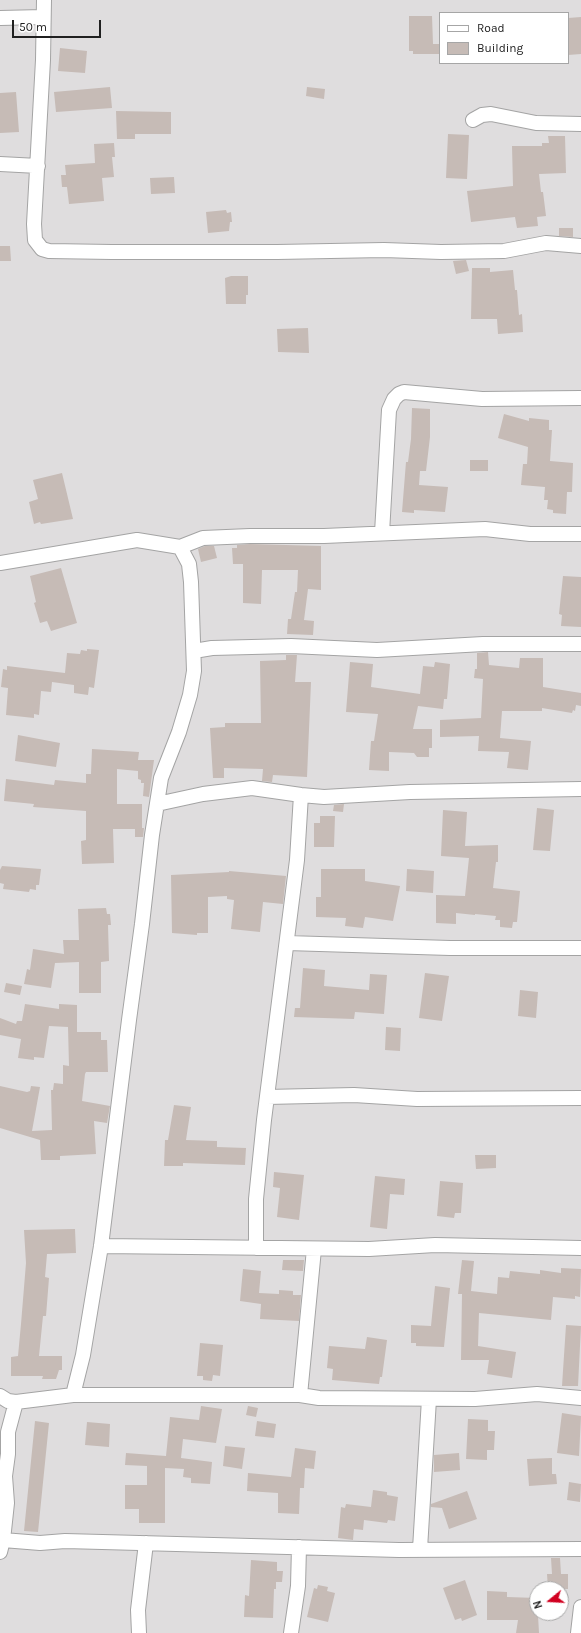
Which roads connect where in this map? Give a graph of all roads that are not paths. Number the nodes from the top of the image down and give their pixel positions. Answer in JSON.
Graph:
{"nodes":[{"id":1,"x":44,"y":0,"type":"edge"},
{"id":2,"x":43,"y":17,"type":"junction"},
{"id":3,"x":0,"y":18,"type":"edge"},
{"id":4,"x":473,"y":120,"type":"dead end"},
{"id":5,"x":581,"y":124,"type":"edge"},
{"id":6,"x":0,"y":164,"type":"edge"},
{"id":7,"x":38,"y":166,"type":"junction"},
{"id":8,"x":581,"y":246,"type":"edge"},
{"id":9,"x":581,"y":398,"type":"edge"},
{"id":10,"x":382,"y":533,"type":"junction"},
{"id":11,"x":581,"y":534,"type":"edge"},
{"id":12,"x":180,"y":547,"type":"junction"},
{"id":13,"x":0,"y":563,"type":"edge"},
{"id":14,"x":581,"y":644,"type":"edge"},
{"id":15,"x":194,"y":651,"type":"junction"},
{"id":16,"x":581,"y":789,"type":"edge"},
{"id":17,"x":301,"y":795,"type":"junction"},
{"id":18,"x":157,"y":804,"type":"junction"},
{"id":19,"x":287,"y":943,"type":"junction"},
{"id":20,"x":581,"y":948,"type":"edge"},
{"id":21,"x":267,"y":1097,"type":"junction"},
{"id":22,"x":581,"y":1098,"type":"edge"},
{"id":23,"x":101,"y":1246,"type":"junction"},
{"id":24,"x":256,"y":1248,"type":"junction"},
{"id":25,"x":581,"y":1248,"type":"edge"},
{"id":26,"x":314,"y":1249,"type":"junction"},
{"id":27,"x":73,"y":1395,"type":"junction"},
{"id":28,"x":300,"y":1395,"type":"junction"},
{"id":29,"x":0,"y":1396,"type":"edge"},
{"id":30,"x":581,"y":1398,"type":"edge"},
{"id":31,"x":429,"y":1399,"type":"junction"},
{"id":32,"x":16,"y":1402,"type":"junction"},
{"id":33,"x":146,"y":1543,"type":"junction"},
{"id":34,"x":2,"y":1546,"type":"edge"},
{"id":35,"x":299,"y":1548,"type":"junction"},
{"id":36,"x":420,"y":1549,"type":"junction"},
{"id":37,"x":581,"y":1549,"type":"edge"},
{"id":38,"x":581,"y":1607,"type":"edge"},
{"id":39,"x":139,"y":1633,"type":"edge"},
{"id":40,"x":291,"y":1633,"type":"edge"},
{"id":41,"x":578,"y":1633,"type":"edge"}],
"edges":[{"from":1,"to":2,"type":"street"},
{"from":2,"to":3,"type":"street"},
{"from":2,"to":7,"type":"street"},
{"from":4,"to":5,"type":"street"},
{"from":6,"to":7,"type":"street"},
{"from":7,"to":8,"type":"street"},
{"from":9,"to":10,"type":"street"},
{"from":10,"to":11,"type":"street"},
{"from":10,"to":12,"type":"street"},
{"from":12,"to":13,"type":"street"},
{"from":12,"to":15,"type":"street"},
{"from":14,"to":15,"type":"street"},
{"from":15,"to":18,"type":"street"},
{"from":16,"to":17,"type":"street"},
{"from":17,"to":18,"type":"street"},
{"from":17,"to":19,"type":"street"},
{"from":18,"to":23,"type":"street"},
{"from":19,"to":20,"type":"street"},
{"from":19,"to":21,"type":"street"},
{"from":21,"to":22,"type":"street"},
{"from":21,"to":24,"type":"street"},
{"from":23,"to":24,"type":"street"},
{"from":23,"to":27,"type":"street"},
{"from":24,"to":26,"type":"street"},
{"from":25,"to":26,"type":"street"},
{"from":26,"to":28,"type":"street"},
{"from":27,"to":28,"type":"street"},
{"from":27,"to":32,"type":"street"},
{"from":28,"to":31,"type":"street"},
{"from":29,"to":32,"type":"street"},
{"from":30,"to":31,"type":"street"},
{"from":31,"to":36,"type":"street"},
{"from":32,"to":34,"type":"street"},
{"from":33,"to":34,"type":"street"},
{"from":33,"to":35,"type":"street"},
{"from":33,"to":39,"type":"street"},
{"from":35,"to":36,"type":"street"},
{"from":35,"to":40,"type":"street"},
{"from":36,"to":37,"type":"street"},
{"from":38,"to":41,"type":"street"}]}
